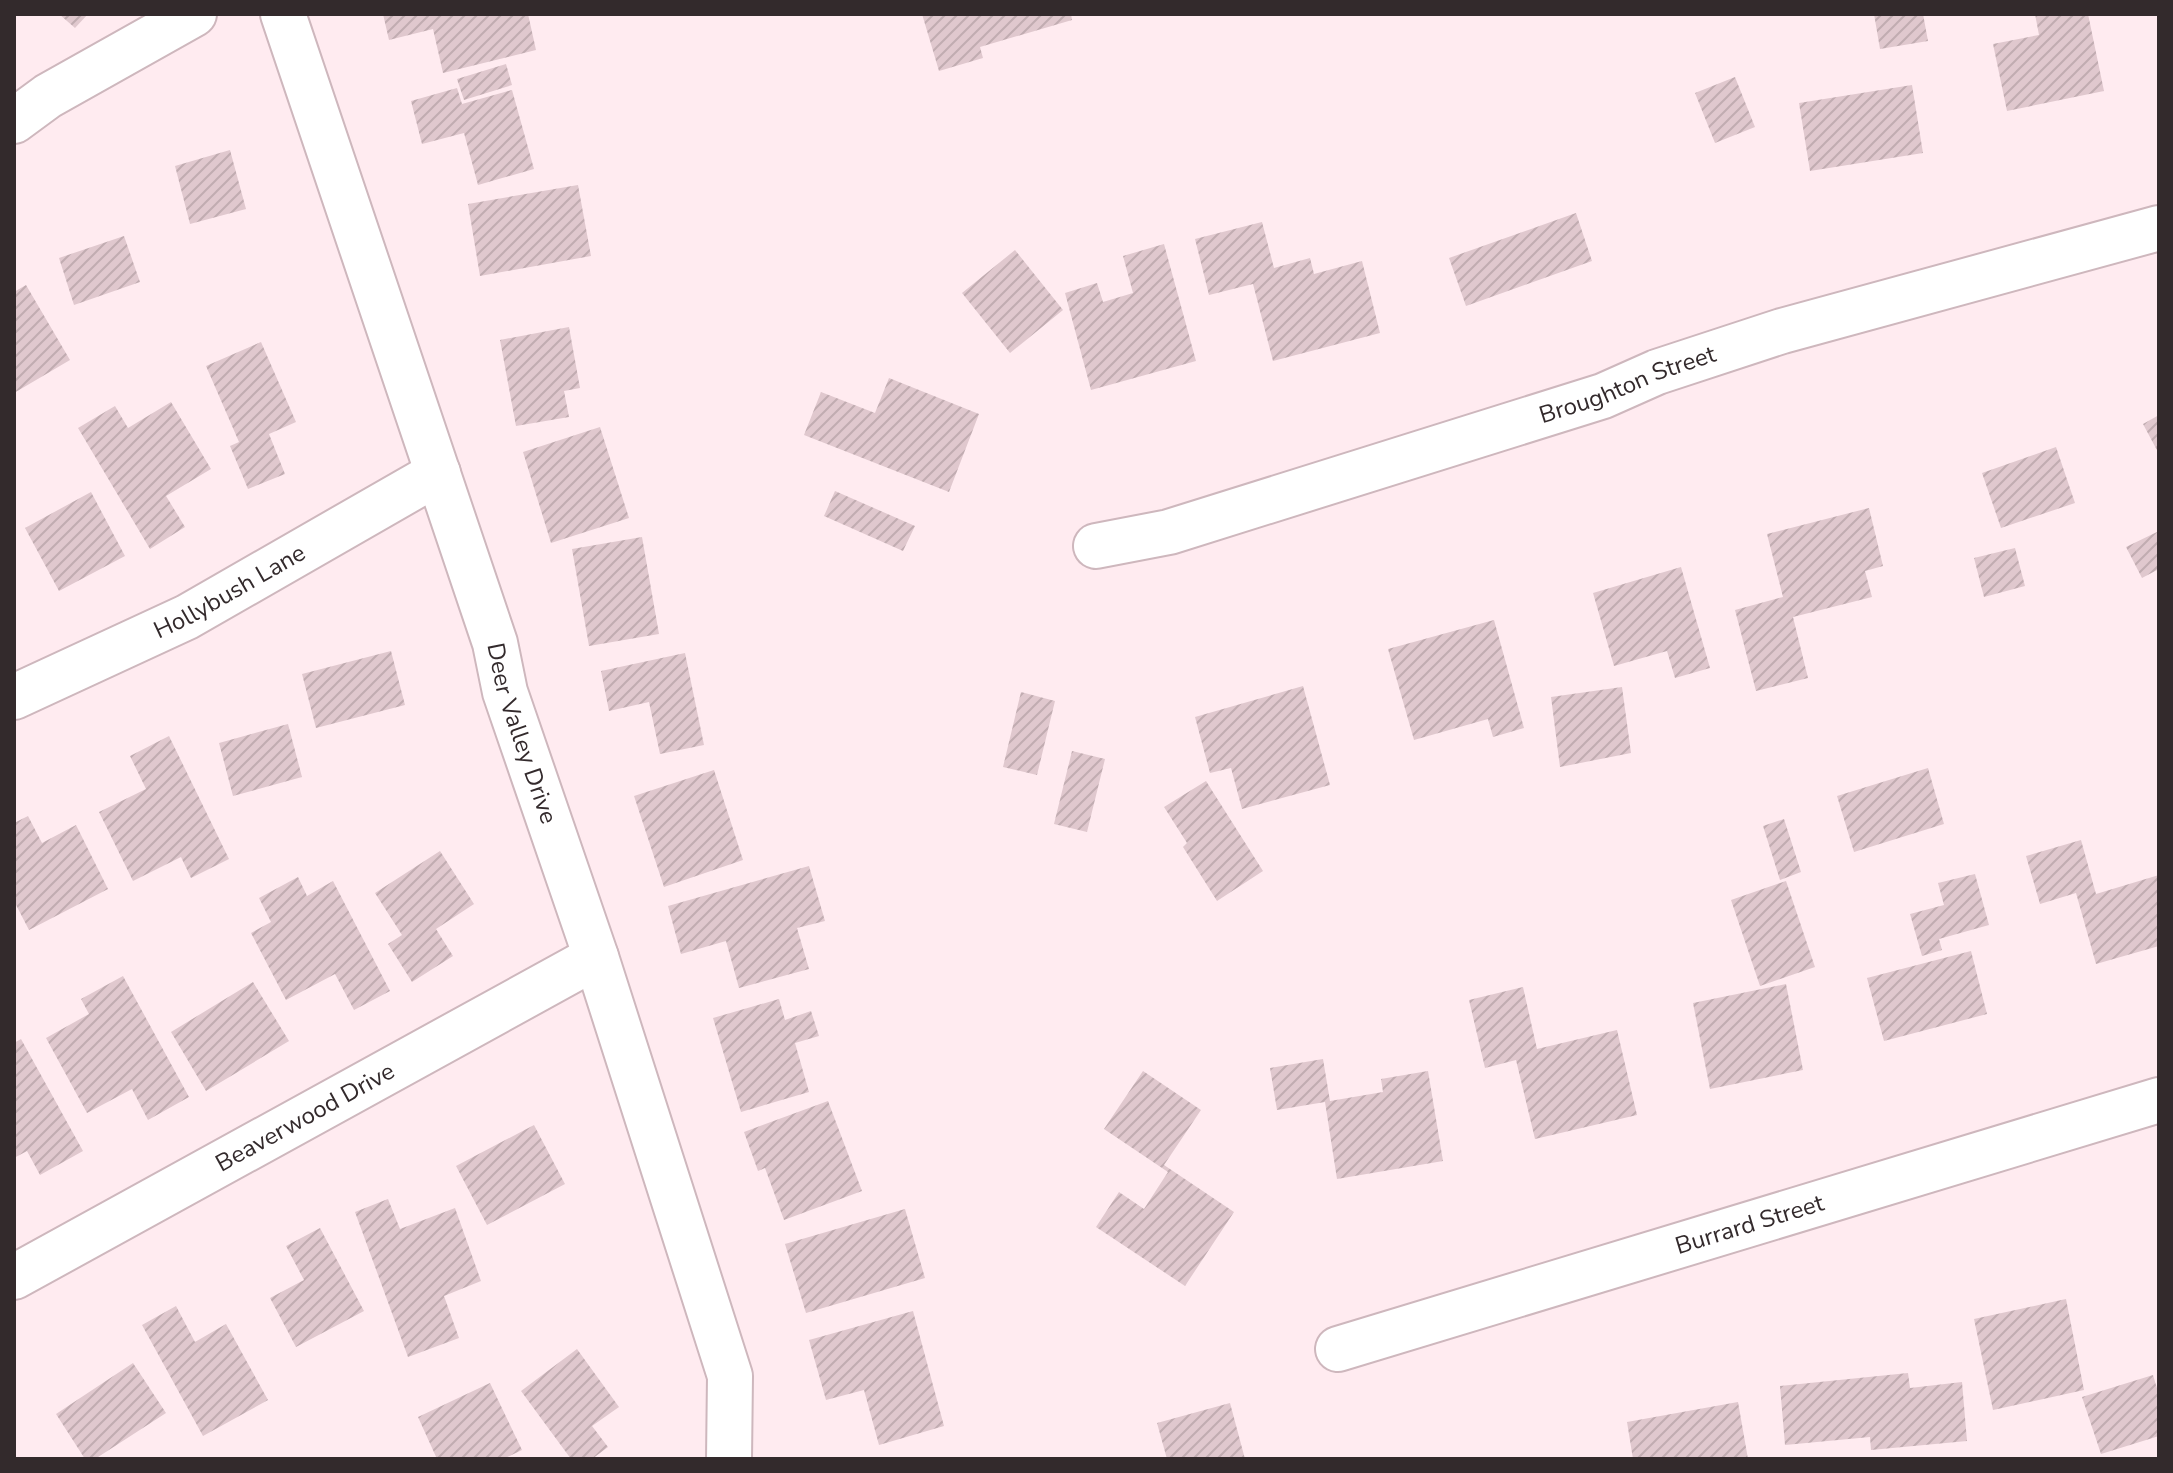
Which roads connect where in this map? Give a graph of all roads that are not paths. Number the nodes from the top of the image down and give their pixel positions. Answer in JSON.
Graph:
{"nodes":[{"id":1,"x":194,"y":14,"type":"edge"},
{"id":2,"x":283,"y":14,"type":"edge"},
{"id":3,"x":14,"y":121,"type":"edge"},
{"id":4,"x":2159,"y":228,"type":"edge"},
{"id":5,"x":438,"y":473,"type":"junction"},
{"id":6,"x":1096,"y":546,"type":"dead end"},
{"id":7,"x":14,"y":697,"type":"edge"},
{"id":8,"x":596,"y":957,"type":"junction"},
{"id":9,"x":2159,"y":1100,"type":"edge"},
{"id":10,"x":14,"y":1277,"type":"edge"},
{"id":11,"x":1338,"y":1349,"type":"dead end"},
{"id":12,"x":729,"y":1459,"type":"edge"}],
"edges":[{"from":1,"to":3,"type":"street"},
{"from":2,"to":5,"type":"street","name":"Deer Valley Drive"},
{"from":4,"to":6,"type":"street","name":"Broughton Street"},
{"from":5,"to":7,"type":"street","name":"Hollybush Lane"},
{"from":5,"to":8,"type":"street","name":"Deer Valley Drive"},
{"from":8,"to":10,"type":"street","name":"Beaverwood Drive"},
{"from":8,"to":12,"type":"street","name":"Deer Valley Drive"},
{"from":9,"to":11,"type":"street","name":"Burrard Street"}]}
